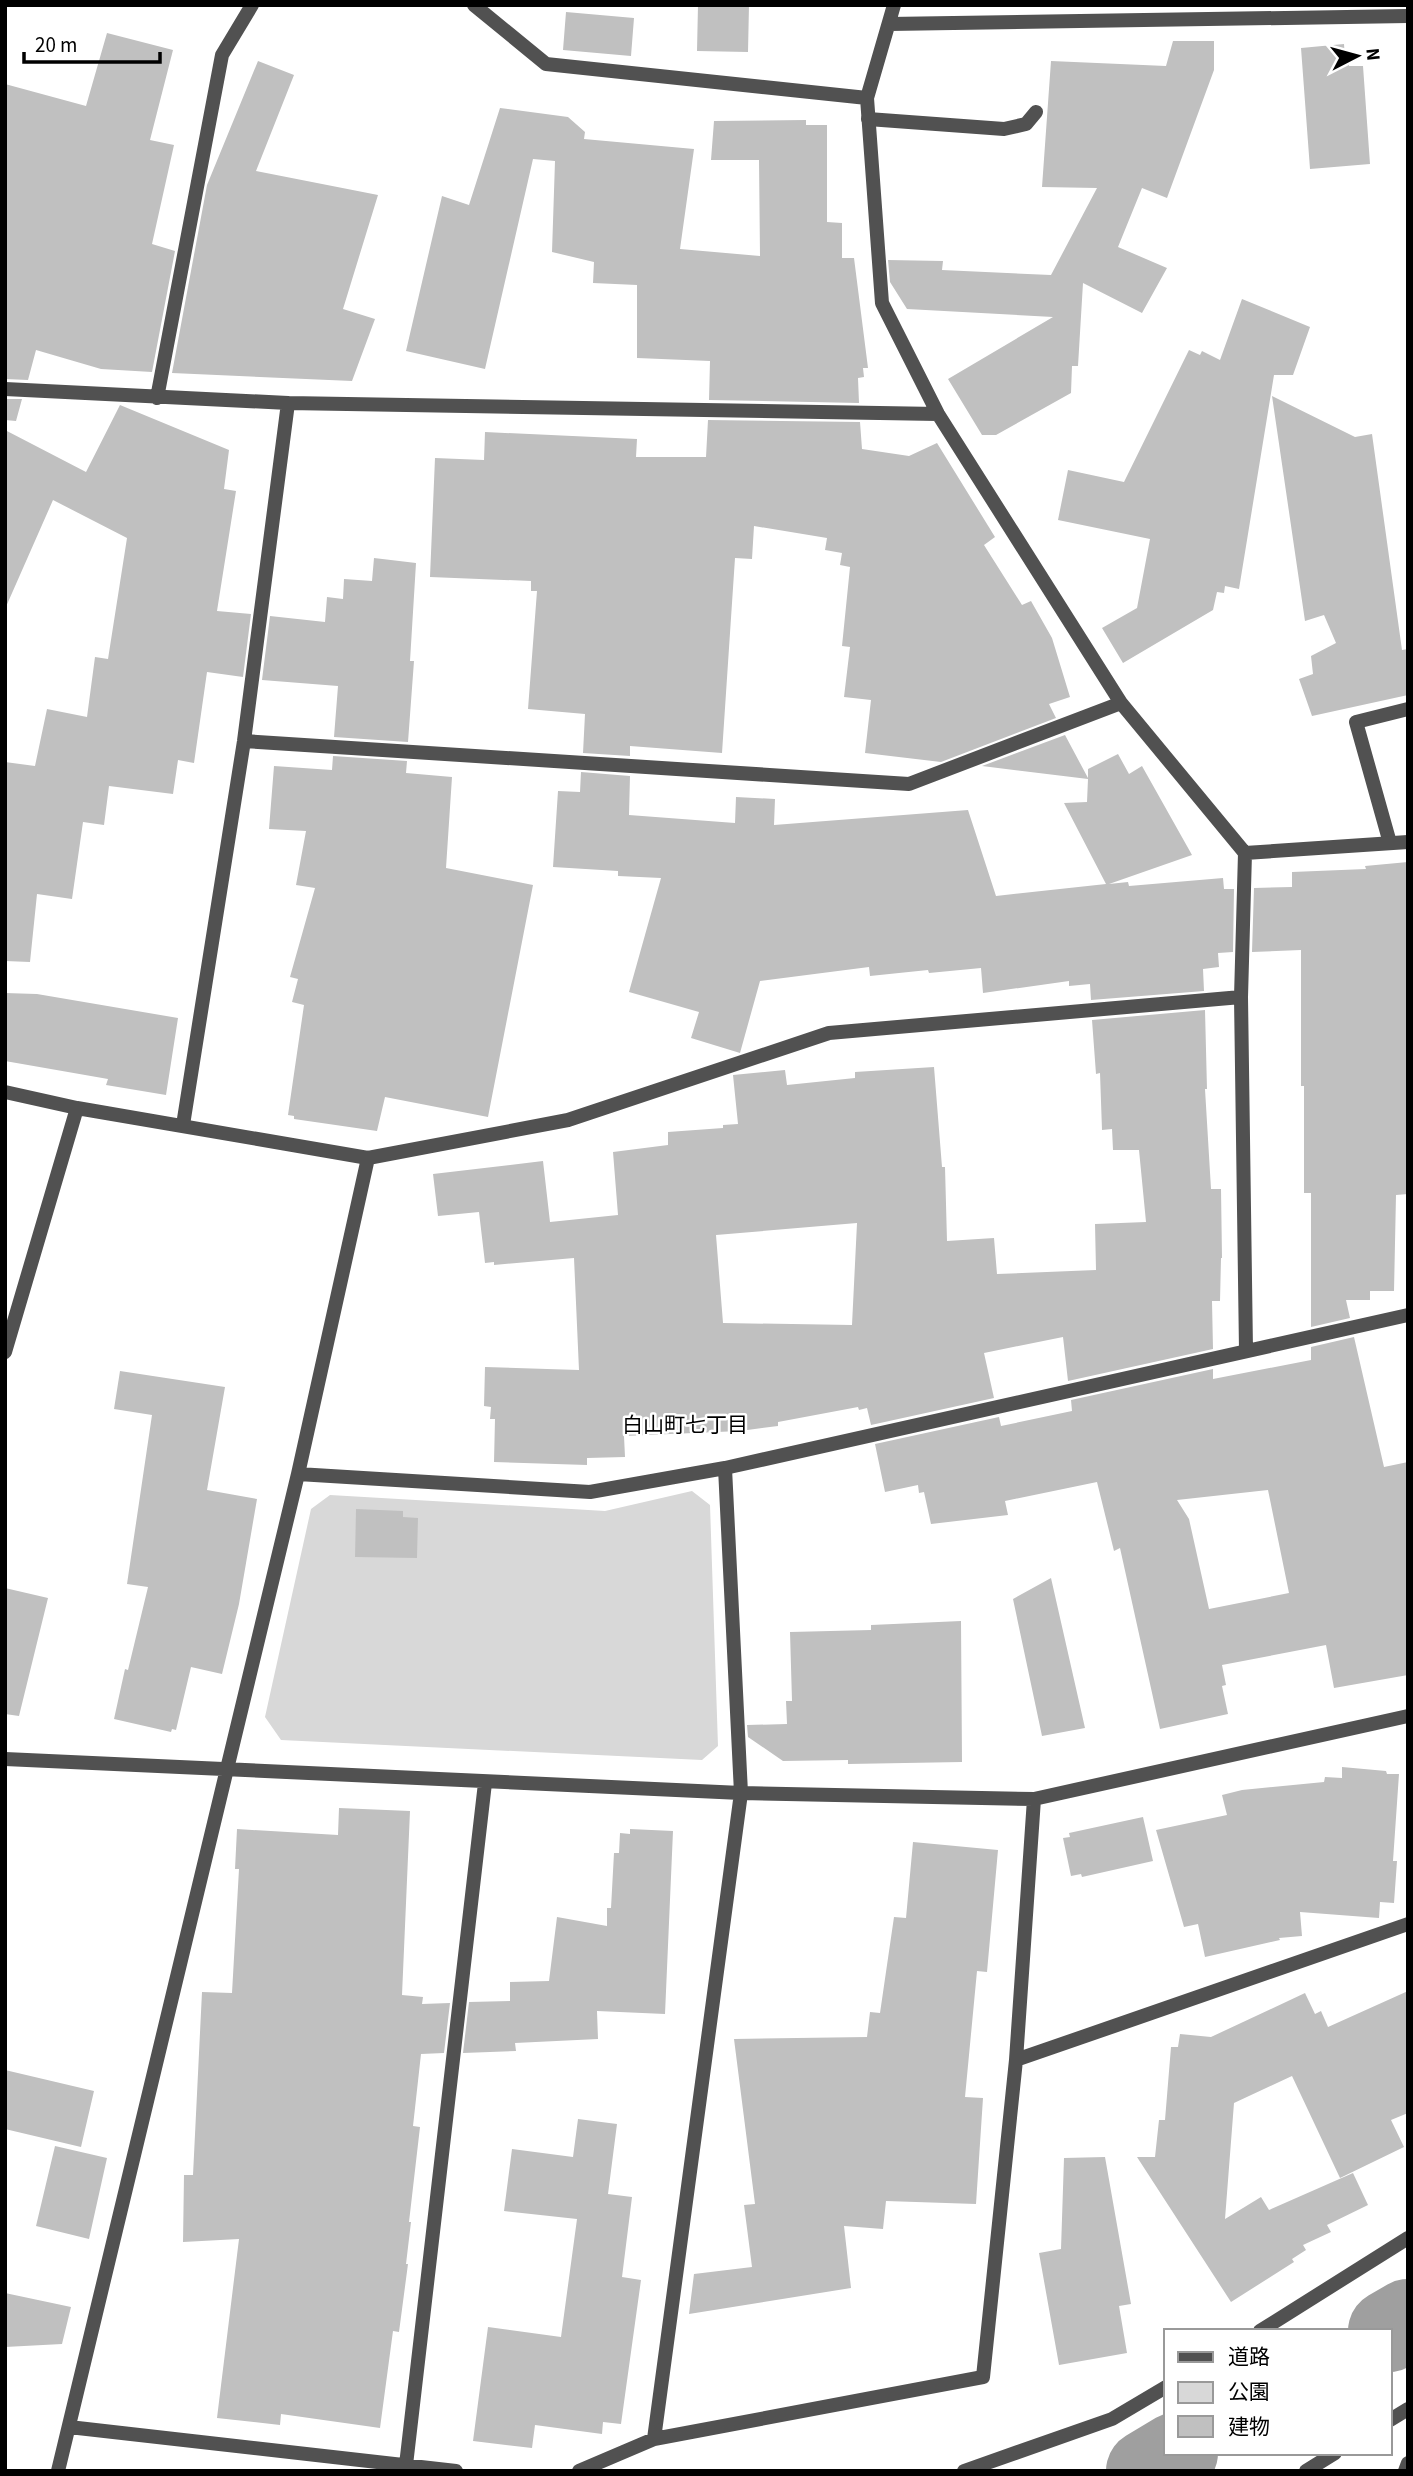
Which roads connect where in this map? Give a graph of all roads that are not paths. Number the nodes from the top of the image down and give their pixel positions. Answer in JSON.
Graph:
{"nodes":[{"id":1,"x":252,"y":5,"type":"edge"},
{"id":2,"x":474,"y":5,"type":"edge"},
{"id":3,"x":894,"y":5,"type":"edge"},
{"id":4,"x":1242,"y":12,"type":"edge"},
{"id":5,"x":1408,"y":16,"type":"edge"},
{"id":6,"x":889,"y":24,"type":"junction"},
{"id":7,"x":867,"y":98,"type":"junction"},
{"id":8,"x":1036,"y":112,"type":"dead end"},
{"id":9,"x":868,"y":119,"type":"junction"},
{"id":10,"x":5,"y":389,"type":"edge"},
{"id":11,"x":157,"y":398,"type":"junction"},
{"id":12,"x":288,"y":403,"type":"junction"},
{"id":13,"x":938,"y":414,"type":"junction"},
{"id":14,"x":1121,"y":702,"type":"junction"},
{"id":15,"x":1408,"y":709,"type":"edge"},
{"id":16,"x":244,"y":741,"type":"junction"},
{"id":17,"x":1408,"y":842,"type":"edge"},
{"id":18,"x":1390,"y":843,"type":"junction"},
{"id":19,"x":1245,"y":853,"type":"junction"},
{"id":20,"x":1241,"y":997,"type":"junction"},
{"id":21,"x":5,"y":1092,"type":"edge"},
{"id":22,"x":77,"y":1108,"type":"junction"},
{"id":23,"x":183,"y":1125,"type":"junction"},
{"id":24,"x":368,"y":1158,"type":"junction"},
{"id":25,"x":1408,"y":1315,"type":"edge"},
{"id":26,"x":1246,"y":1350,"type":"junction"},
{"id":27,"x":5,"y":1352,"type":"edge"},
{"id":28,"x":725,"y":1468,"type":"junction"},
{"id":29,"x":298,"y":1474,"type":"junction"},
{"id":30,"x":1408,"y":1716,"type":"edge"},
{"id":31,"x":5,"y":1759,"type":"edge"},
{"id":32,"x":226,"y":1770,"type":"junction"},
{"id":33,"x":485,"y":1783,"type":"junction"},
{"id":34,"x":741,"y":1793,"type":"junction"},
{"id":35,"x":1034,"y":1799,"type":"junction"},
{"id":36,"x":1408,"y":1924,"type":"edge"},
{"id":37,"x":1016,"y":2060,"type":"junction"},
{"id":38,"x":1408,"y":2238,"type":"edge"},
{"id":39,"x":1262,"y":2329,"type":"edge"},
{"id":40,"x":1164,"y":2388,"type":"edge"},
{"id":41,"x":1408,"y":2409,"type":"edge"},
{"id":42,"x":1392,"y":2419,"type":"edge"},
{"id":43,"x":69,"y":2427,"type":"junction"},
{"id":44,"x":654,"y":2439,"type":"junction"},
{"id":45,"x":1332,"y":2455,"type":"edge"},
{"id":46,"x":1408,"y":2463,"type":"edge"},
{"id":47,"x":406,"y":2465,"type":"junction"},
{"id":48,"x":58,"y":2471,"type":"edge"},
{"id":49,"x":456,"y":2471,"type":"edge"},
{"id":50,"x":579,"y":2471,"type":"edge"},
{"id":51,"x":964,"y":2471,"type":"edge"},
{"id":52,"x":1306,"y":2471,"type":"edge"},
{"id":53,"x":1405,"y":2471,"type":"edge"}],
"edges":[{"from":1,"to":11,"type":"street"},
{"from":2,"to":7,"type":"street"},
{"from":3,"to":6,"type":"street"},
{"from":4,"to":5,"type":"street"},
{"from":4,"to":6,"type":"street"},
{"from":6,"to":7,"type":"street"},
{"from":7,"to":9,"type":"street"},
{"from":8,"to":9,"type":"street"},
{"from":9,"to":13,"type":"street"},
{"from":10,"to":11,"type":"street"},
{"from":11,"to":12,"type":"street"},
{"from":12,"to":13,"type":"street"},
{"from":12,"to":16,"type":"street"},
{"from":13,"to":14,"type":"street"},
{"from":14,"to":16,"type":"street"},
{"from":14,"to":19,"type":"street"},
{"from":15,"to":18,"type":"street"},
{"from":16,"to":23,"type":"street"},
{"from":17,"to":18,"type":"street"},
{"from":18,"to":19,"type":"street"},
{"from":19,"to":20,"type":"street"},
{"from":20,"to":24,"type":"street"},
{"from":20,"to":26,"type":"street"},
{"from":21,"to":22,"type":"street"},
{"from":22,"to":23,"type":"street"},
{"from":22,"to":27,"type":"street"},
{"from":23,"to":24,"type":"street"},
{"from":24,"to":29,"type":"street"},
{"from":25,"to":26,"type":"street"},
{"from":26,"to":28,"type":"street"},
{"from":28,"to":29,"type":"street"},
{"from":28,"to":34,"type":"street"},
{"from":29,"to":32,"type":"street"},
{"from":30,"to":35,"type":"street"},
{"from":31,"to":32,"type":"street"},
{"from":32,"to":33,"type":"street"},
{"from":32,"to":43,"type":"street"},
{"from":33,"to":34,"type":"street"},
{"from":33,"to":47,"type":"street"},
{"from":34,"to":35,"type":"street"},
{"from":34,"to":44,"type":"street"},
{"from":35,"to":37,"type":"street"},
{"from":36,"to":37,"type":"street"},
{"from":37,"to":44,"type":"street"},
{"from":38,"to":39,"type":"street"},
{"from":40,"to":51,"type":"street"},
{"from":41,"to":42,"type":"street"},
{"from":43,"to":47,"type":"street"},
{"from":43,"to":48,"type":"street"},
{"from":44,"to":50,"type":"street"},
{"from":45,"to":52,"type":"street"},
{"from":46,"to":53,"type":"street"},
{"from":47,"to":49,"type":"street"}]}
